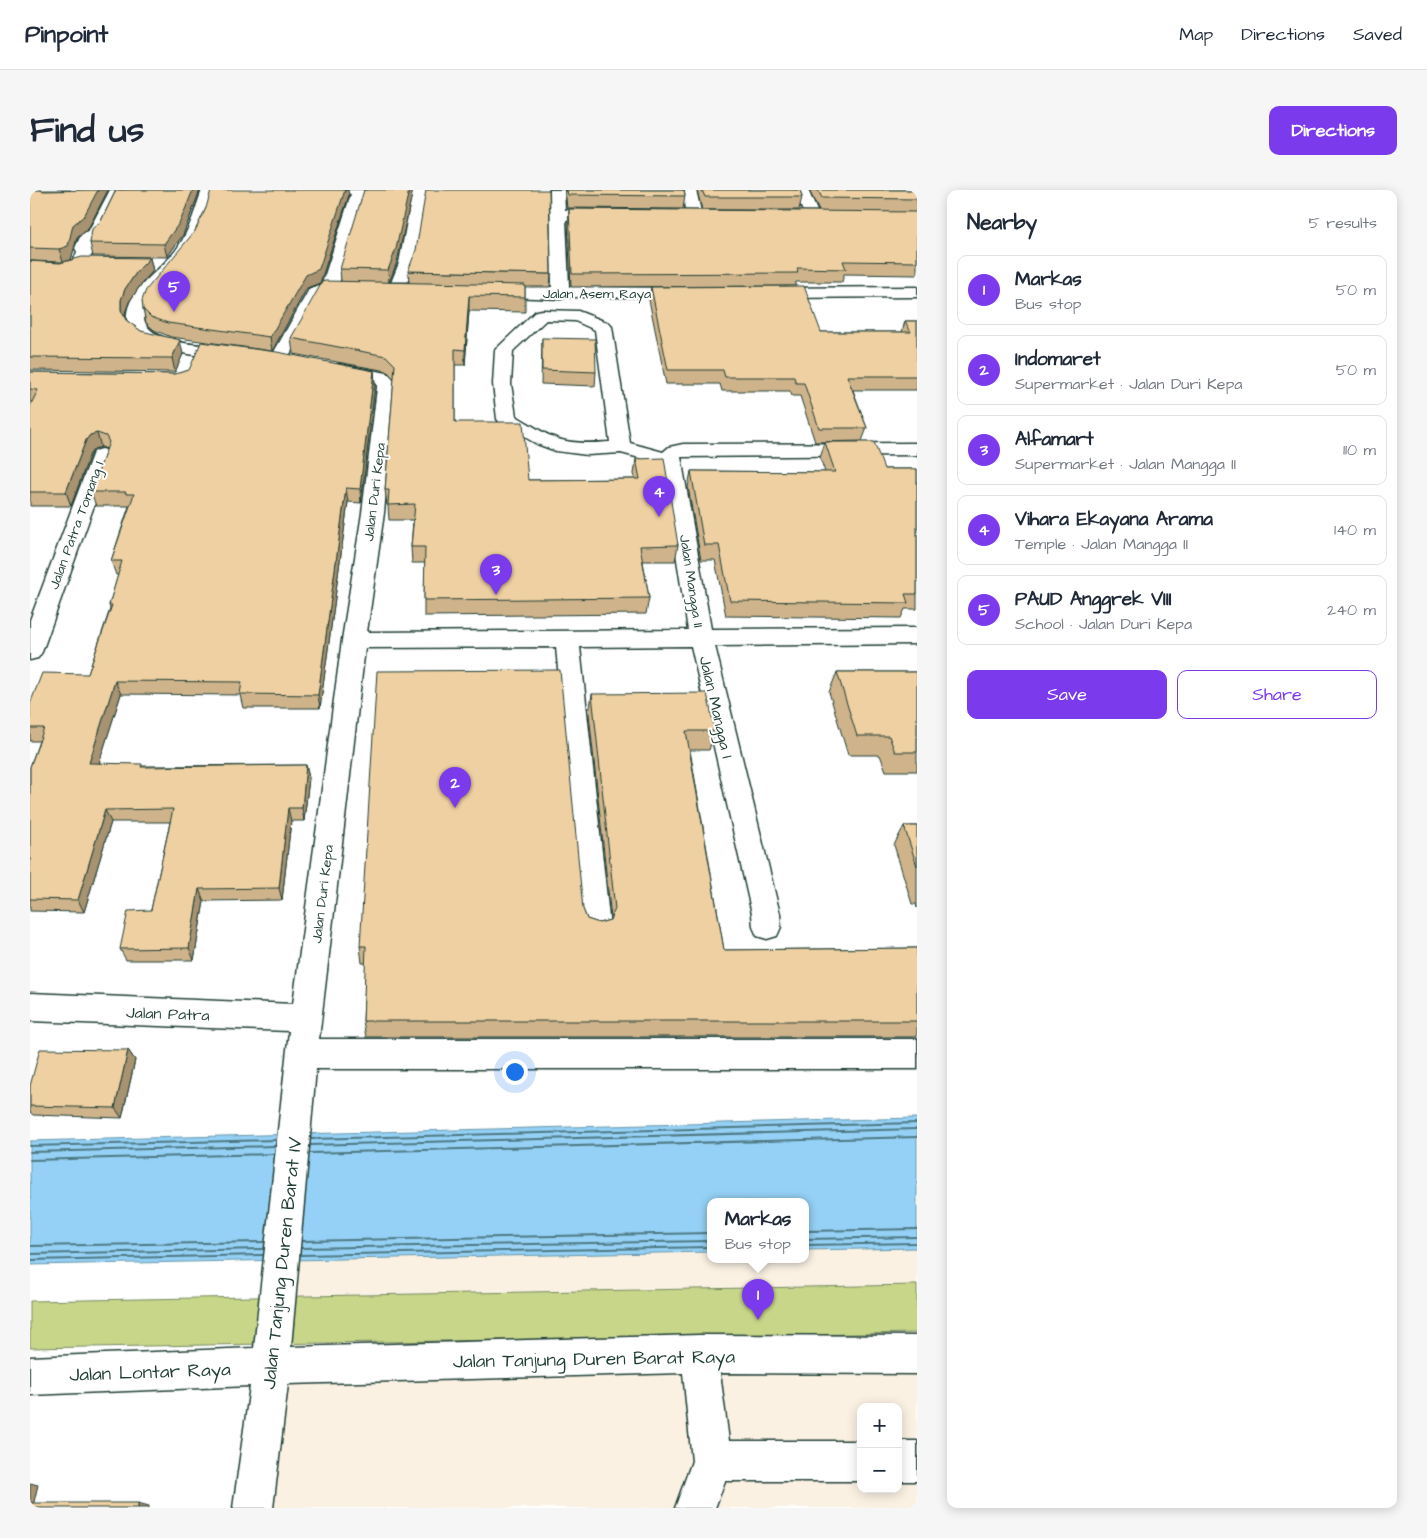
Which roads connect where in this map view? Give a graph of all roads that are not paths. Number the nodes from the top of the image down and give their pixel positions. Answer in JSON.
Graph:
{"nodes":[{"id":1,"x":117,"y":190,"type":"edge"},
{"id":2,"x":209,"y":190,"type":"edge"},
{"id":3,"x":350,"y":190,"type":"edge"},
{"id":4,"x":420,"y":190,"type":"edge"},
{"id":5,"x":557,"y":190,"type":"edge"},
{"id":6,"x":689,"y":190,"type":"edge"},
{"id":7,"x":801,"y":190,"type":"edge"},
{"id":8,"x":559,"y":215,"type":"junction"},
{"id":9,"x":617,"y":216,"type":"edge"},
{"id":10,"x":675,"y":216,"type":"edge"},
{"id":11,"x":694,"y":216,"type":"junction"},
{"id":12,"x":714,"y":216,"type":"edge"},
{"id":13,"x":792,"y":217,"type":"edge"},
{"id":14,"x":812,"y":218,"type":"junction"},
{"id":15,"x":831,"y":218,"type":"edge"},
{"id":16,"x":80,"y":266,"type":"edge"},
{"id":17,"x":329,"y":289,"type":"junction"},
{"id":18,"x":396,"y":290,"type":"junction"},
{"id":19,"x":416,"y":290,"type":"edge"},
{"id":20,"x":474,"y":292,"type":"edge"},
{"id":21,"x":917,"y":292,"type":"edge"},
{"id":22,"x":700,"y":293,"type":"edge"},
{"id":23,"x":749,"y":293,"type":"edge"},
{"id":24,"x":561,"y":294,"type":"junction"},
{"id":25,"x":281,"y":360,"type":"junction"},
{"id":26,"x":620,"y":447,"type":"junction"},
{"id":27,"x":917,"y":450,"type":"edge"},
{"id":28,"x":102,"y":455,"type":"edge"},
{"id":29,"x":672,"y":460,"type":"junction"},
{"id":30,"x":917,"y":636,"type":"edge"},
{"id":31,"x":567,"y":638,"type":"junction"},
{"id":32,"x":701,"y":638,"type":"junction"},
{"id":33,"x":354,"y":640,"type":"junction"},
{"id":34,"x":30,"y":652,"type":"edge"},
{"id":35,"x":596,"y":927,"type":"edge"},
{"id":36,"x":767,"y":927,"type":"dead end"},
{"id":37,"x":30,"y":1008,"type":"edge"},
{"id":38,"x":307,"y":1018,"type":"junction"},
{"id":39,"x":302,"y":1054,"type":"junction"},
{"id":40,"x":917,"y":1054,"type":"edge"},
{"id":41,"x":272,"y":1354,"type":"junction"},
{"id":42,"x":699,"y":1354,"type":"junction"},
{"id":43,"x":917,"y":1355,"type":"edge"},
{"id":44,"x":30,"y":1376,"type":"edge"},
{"id":45,"x":712,"y":1461,"type":"junction"},
{"id":46,"x":857,"y":1461,"type":"edge"},
{"id":47,"x":902,"y":1461,"type":"edge"},
{"id":48,"x":917,"y":1461,"type":"edge"},
{"id":49,"x":253,"y":1508,"type":"edge"},
{"id":50,"x":695,"y":1508,"type":"edge"}],
"edges":[{"from":1,"to":16,"type":"street"},
{"from":2,"to":25,"type":"street","name":"Jalan Duri Kepa"},
{"from":3,"to":17,"type":"street"},
{"from":4,"to":18,"type":"street"},
{"from":5,"to":8,"type":"street"},
{"from":6,"to":11,"type":"street"},
{"from":7,"to":14,"type":"street"},
{"from":8,"to":9,"type":"street"},
{"from":8,"to":24,"type":"street"},
{"from":10,"to":11,"type":"street"},
{"from":11,"to":12,"type":"street"},
{"from":13,"to":14,"type":"street"},
{"from":14,"to":15,"type":"street"},
{"from":17,"to":18,"type":"street"},
{"from":17,"to":25,"type":"street"},
{"from":18,"to":19,"type":"street"},
{"from":20,"to":24,"type":"street","name":"Jalan Asem Raya"},
{"from":21,"to":23,"type":"street"},
{"from":22,"to":24,"type":"street","name":"Jalan Asem Raya"},
{"from":25,"to":33,"type":"street","name":"Jalan Duri Kepa"},
{"from":26,"to":26,"type":"street"},
{"from":26,"to":29,"type":"street"},
{"from":27,"to":29,"type":"street"},
{"from":28,"to":34,"type":"street","name":"Jalan Patra Tomang I"},
{"from":29,"to":32,"type":"street","name":"Jalan Mangga II"},
{"from":30,"to":32,"type":"street","name":"Jalan Mangga I"},
{"from":31,"to":32,"type":"street","name":"Jalan Mangga II"},
{"from":31,"to":33,"type":"street","name":"Jalan Mangga II"},
{"from":31,"to":35,"type":"street"},
{"from":32,"to":36,"type":"street","name":"Jalan Mangga I"},
{"from":33,"to":38,"type":"street","name":"Jalan Duri Kepa"},
{"from":37,"to":38,"type":"street","name":"Jalan Patra"},
{"from":38,"to":39,"type":"street","name":"Jalan Tanjung Duren Barat IV"},
{"from":39,"to":40,"type":"street"},
{"from":39,"to":41,"type":"street","name":"Jalan Tanjung Duren Barat IV"},
{"from":41,"to":42,"type":"street","name":"Jalan Tanjung Duren Barat Raya"},
{"from":41,"to":44,"type":"street","name":"Jalan Lontar Raya"},
{"from":41,"to":49,"type":"street","name":"Jalan Tanjung Duren Barat IV"},
{"from":42,"to":43,"type":"street","name":"Jalan Tanjung Duren Barat Raya"},
{"from":42,"to":45,"type":"street"},
{"from":45,"to":46,"type":"street"},
{"from":45,"to":50,"type":"street"},
{"from":47,"to":48,"type":"street"}]}
